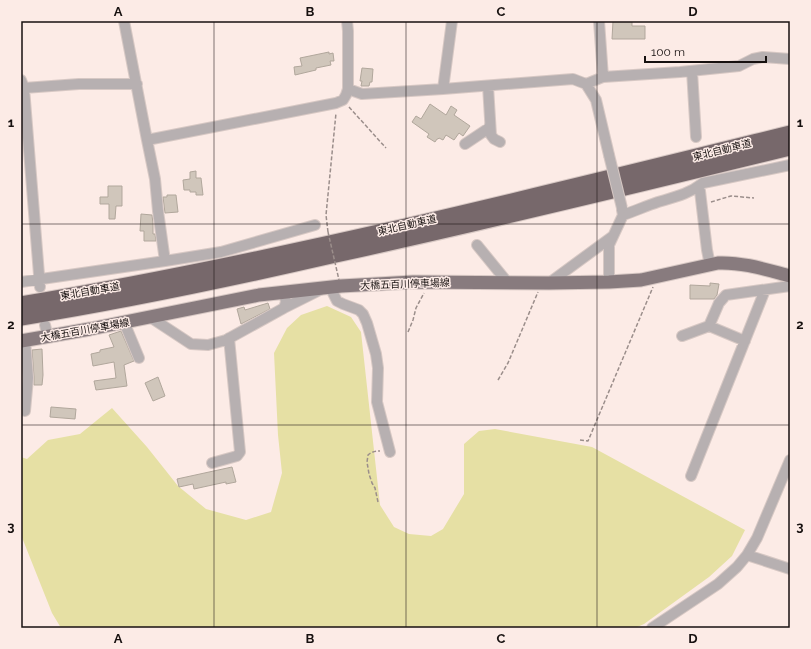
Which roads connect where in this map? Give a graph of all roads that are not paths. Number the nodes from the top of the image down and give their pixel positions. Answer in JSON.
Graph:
{"nodes":[{"id":1,"x":124,"y":21,"type":"edge"},
{"id":2,"x":348,"y":21,"type":"edge"},
{"id":3,"x":452,"y":21,"type":"edge"},
{"id":4,"x":599,"y":21,"type":"edge"},
{"id":5,"x":790,"y":59,"type":"edge"},
{"id":6,"x":692,"y":71,"type":"junction"},
{"id":7,"x":603,"y":77,"type":"junction"},
{"id":8,"x":137,"y":84,"type":"junction"},
{"id":9,"x":586,"y":84,"type":"junction"},
{"id":10,"x":22,"y":86,"type":"edge"},
{"id":11,"x":488,"y":86,"type":"junction"},
{"id":12,"x":348,"y":89,"type":"junction"},
{"id":13,"x":443,"y":89,"type":"junction"},
{"id":14,"x":490,"y":125,"type":"junction"},
{"id":15,"x":790,"y":133,"type":"edge"},
{"id":16,"x":696,"y":137,"type":"dead end"},
{"id":17,"x":148,"y":140,"type":"junction"},
{"id":18,"x":500,"y":142,"type":"dead end"},
{"id":19,"x":465,"y":144,"type":"dead end"},
{"id":20,"x":790,"y":148,"type":"edge"},
{"id":21,"x":790,"y":165,"type":"edge"},
{"id":22,"x":698,"y":187,"type":"junction"},
{"id":23,"x":622,"y":212,"type":"junction"},
{"id":24,"x":314,"y":225,"type":"dead end"},
{"id":25,"x":614,"y":236,"type":"junction"},
{"id":26,"x":477,"y":245,"type":"dead end"},
{"id":27,"x":165,"y":261,"type":"junction"},
{"id":28,"x":710,"y":265,"type":"junction"},
{"id":29,"x":790,"y":276,"type":"edge"},
{"id":30,"x":21,"y":282,"type":"edge"},
{"id":31,"x":609,"y":282,"type":"junction"},
{"id":32,"x":40,"y":283,"type":"junction"},
{"id":33,"x":508,"y":283,"type":"junction"},
{"id":34,"x":546,"y":283,"type":"junction"},
{"id":35,"x":331,"y":285,"type":"junction"},
{"id":36,"x":790,"y":286,"type":"edge"},
{"id":37,"x":765,"y":290,"type":"junction"},
{"id":38,"x":284,"y":292,"type":"junction"},
{"id":39,"x":21,"y":304,"type":"edge"},
{"id":40,"x":284,"y":308,"type":"junction"},
{"id":41,"x":150,"y":317,"type":"junction"},
{"id":42,"x":21,"y":318,"type":"edge"},
{"id":43,"x":124,"y":322,"type":"junction"},
{"id":44,"x":709,"y":326,"type":"junction"},
{"id":45,"x":682,"y":336,"type":"dead end"},
{"id":46,"x":228,"y":338,"type":"junction"},
{"id":47,"x":23,"y":340,"type":"edge"},
{"id":48,"x":745,"y":341,"type":"junction"},
{"id":49,"x":139,"y":358,"type":"dead end"},
{"id":50,"x":25,"y":411,"type":"dead end"},
{"id":51,"x":390,"y":452,"type":"road end"},
{"id":52,"x":790,"y":460,"type":"edge"},
{"id":53,"x":212,"y":464,"type":"dead end"},
{"id":54,"x":691,"y":476,"type":"dead end"},
{"id":55,"x":747,"y":555,"type":"junction"},
{"id":56,"x":790,"y":569,"type":"edge"},
{"id":57,"x":652,"y":628,"type":"edge"}],
"edges":[{"from":1,"to":8,"type":"street"},
{"from":2,"to":12,"type":"street"},
{"from":3,"to":13,"type":"street"},
{"from":4,"to":7,"type":"street"},
{"from":5,"to":6,"type":"street"},
{"from":6,"to":7,"type":"street"},
{"from":6,"to":16,"type":"street"},
{"from":7,"to":9,"type":"street"},
{"from":8,"to":10,"type":"street"},
{"from":8,"to":17,"type":"street"},
{"from":9,"to":11,"type":"street"},
{"from":9,"to":23,"type":"street","bridge":true},
{"from":10,"to":32,"type":"street"},
{"from":11,"to":13,"type":"street"},
{"from":11,"to":14,"type":"street"},
{"from":12,"to":13,"type":"street"},
{"from":12,"to":17,"type":"street"},
{"from":14,"to":18,"type":"street"},
{"from":14,"to":19,"type":"street"},
{"from":15,"to":39,"type":"highway","name":"東北自動車道"},
{"from":17,"to":27,"type":"street"},
{"from":20,"to":42,"type":"highway","name":"東北自動車道"},
{"from":21,"to":22,"type":"street"},
{"from":22,"to":23,"type":"street"},
{"from":22,"to":28,"type":"street"},
{"from":23,"to":25,"type":"street"},
{"from":24,"to":27,"type":"street"},
{"from":25,"to":31,"type":"street"},
{"from":25,"to":34,"type":"street"},
{"from":26,"to":33,"type":"street"},
{"from":27,"to":32,"type":"street"},
{"from":28,"to":29,"type":"main road","name":"大橋五百川停車場線"},
{"from":28,"to":31,"type":"main road","name":"大橋五百川停車場線"},
{"from":30,"to":32,"type":"street"},
{"from":31,"to":34,"type":"main road","name":"大橋五百川停車場線"},
{"from":33,"to":34,"type":"main road","name":"大橋五百川停車場線"},
{"from":33,"to":35,"type":"main road","name":"大橋五百川停車場線"},
{"from":35,"to":38,"type":"main road","name":"大橋五百川停車場線"},
{"from":35,"to":40,"type":"street"},
{"from":35,"to":51,"type":"street"},
{"from":36,"to":37,"type":"street"},
{"from":37,"to":44,"type":"street"},
{"from":37,"to":48,"type":"street"},
{"from":38,"to":40,"type":"street"},
{"from":38,"to":41,"type":"main road","name":"大橋五百川停車場線"},
{"from":40,"to":46,"type":"street"},
{"from":41,"to":43,"type":"main road","name":"大橋五百川停車場線"},
{"from":41,"to":46,"type":"street"},
{"from":43,"to":47,"type":"main road","name":"大橋五百川停車場線"},
{"from":43,"to":49,"type":"street"},
{"from":44,"to":45,"type":"street"},
{"from":44,"to":48,"type":"street"},
{"from":46,"to":53,"type":"street"},
{"from":47,"to":50,"type":"street"},
{"from":48,"to":54,"type":"street"},
{"from":52,"to":55,"type":"street"},
{"from":55,"to":56,"type":"street"},
{"from":55,"to":57,"type":"street"}]}
